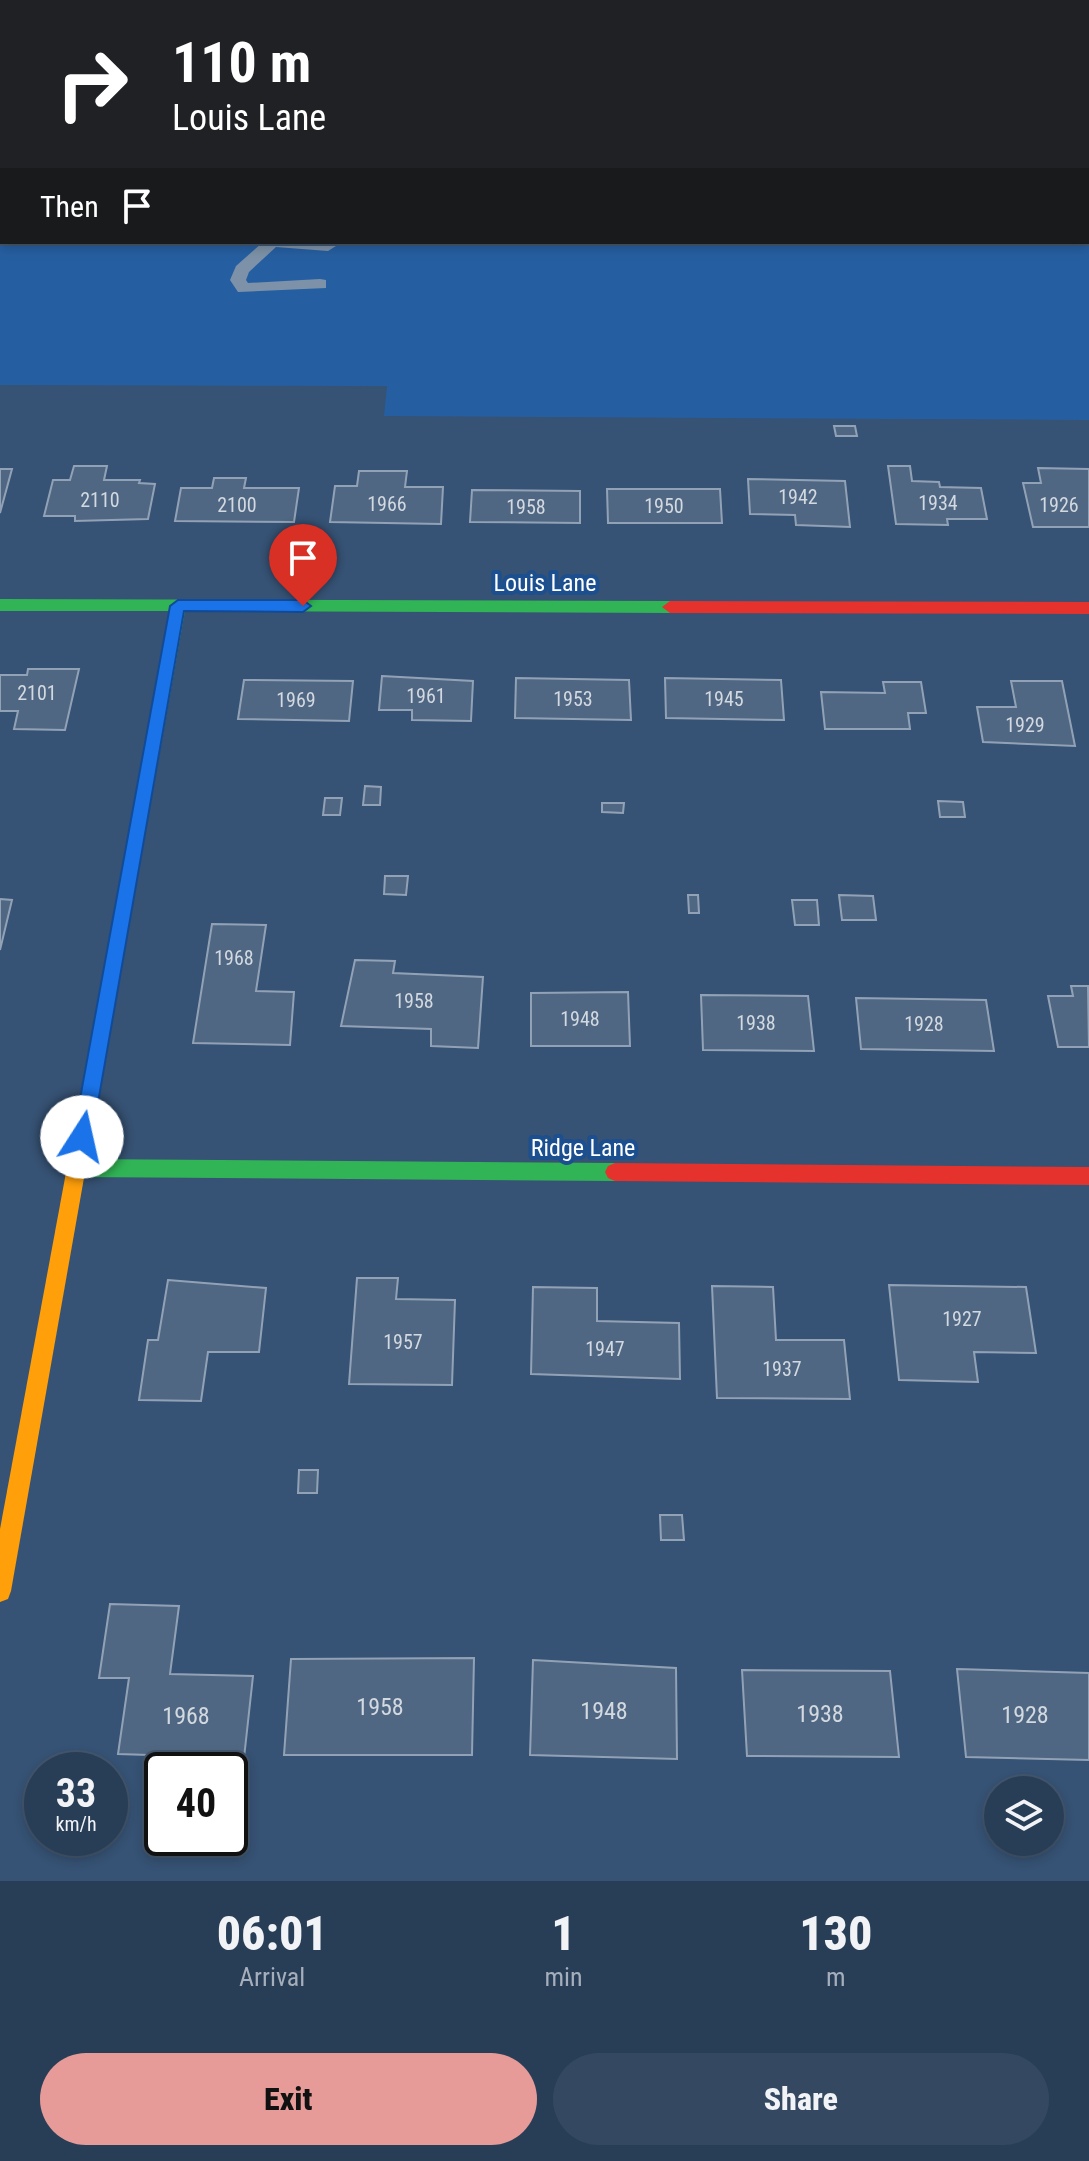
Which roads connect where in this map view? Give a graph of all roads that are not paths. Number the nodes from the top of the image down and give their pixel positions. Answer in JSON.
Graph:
{"nodes":[{"id":1,"x":270,"y":244,"type":"edge"},
{"id":2,"x":300,"y":244,"type":"edge"},
{"id":3,"x":328,"y":246,"type":"dead end"},
{"id":4,"x":320,"y":284,"type":"dead end"},
{"id":5,"x":0,"y":605,"type":"edge"},
{"id":6,"x":178,"y":606,"type":"junction"},
{"id":7,"x":1089,"y":608,"type":"edge"},
{"id":8,"x":77,"y":1168,"type":"junction"},
{"id":9,"x":1089,"y":1176,"type":"edge"},
{"id":10,"x":0,"y":1591,"type":"edge"}],
"edges":[{"from":1,"to":4,"type":"lane"},
{"from":2,"to":3,"type":"lane"},
{"from":5,"to":6,"type":"street","name":"Louis Lane"},
{"from":6,"to":7,"type":"street","name":"Louis Lane"},
{"from":6,"to":8,"type":"street"},
{"from":8,"to":9,"type":"street","name":"Ridge Lane"},
{"from":8,"to":10,"type":"street"}]}
